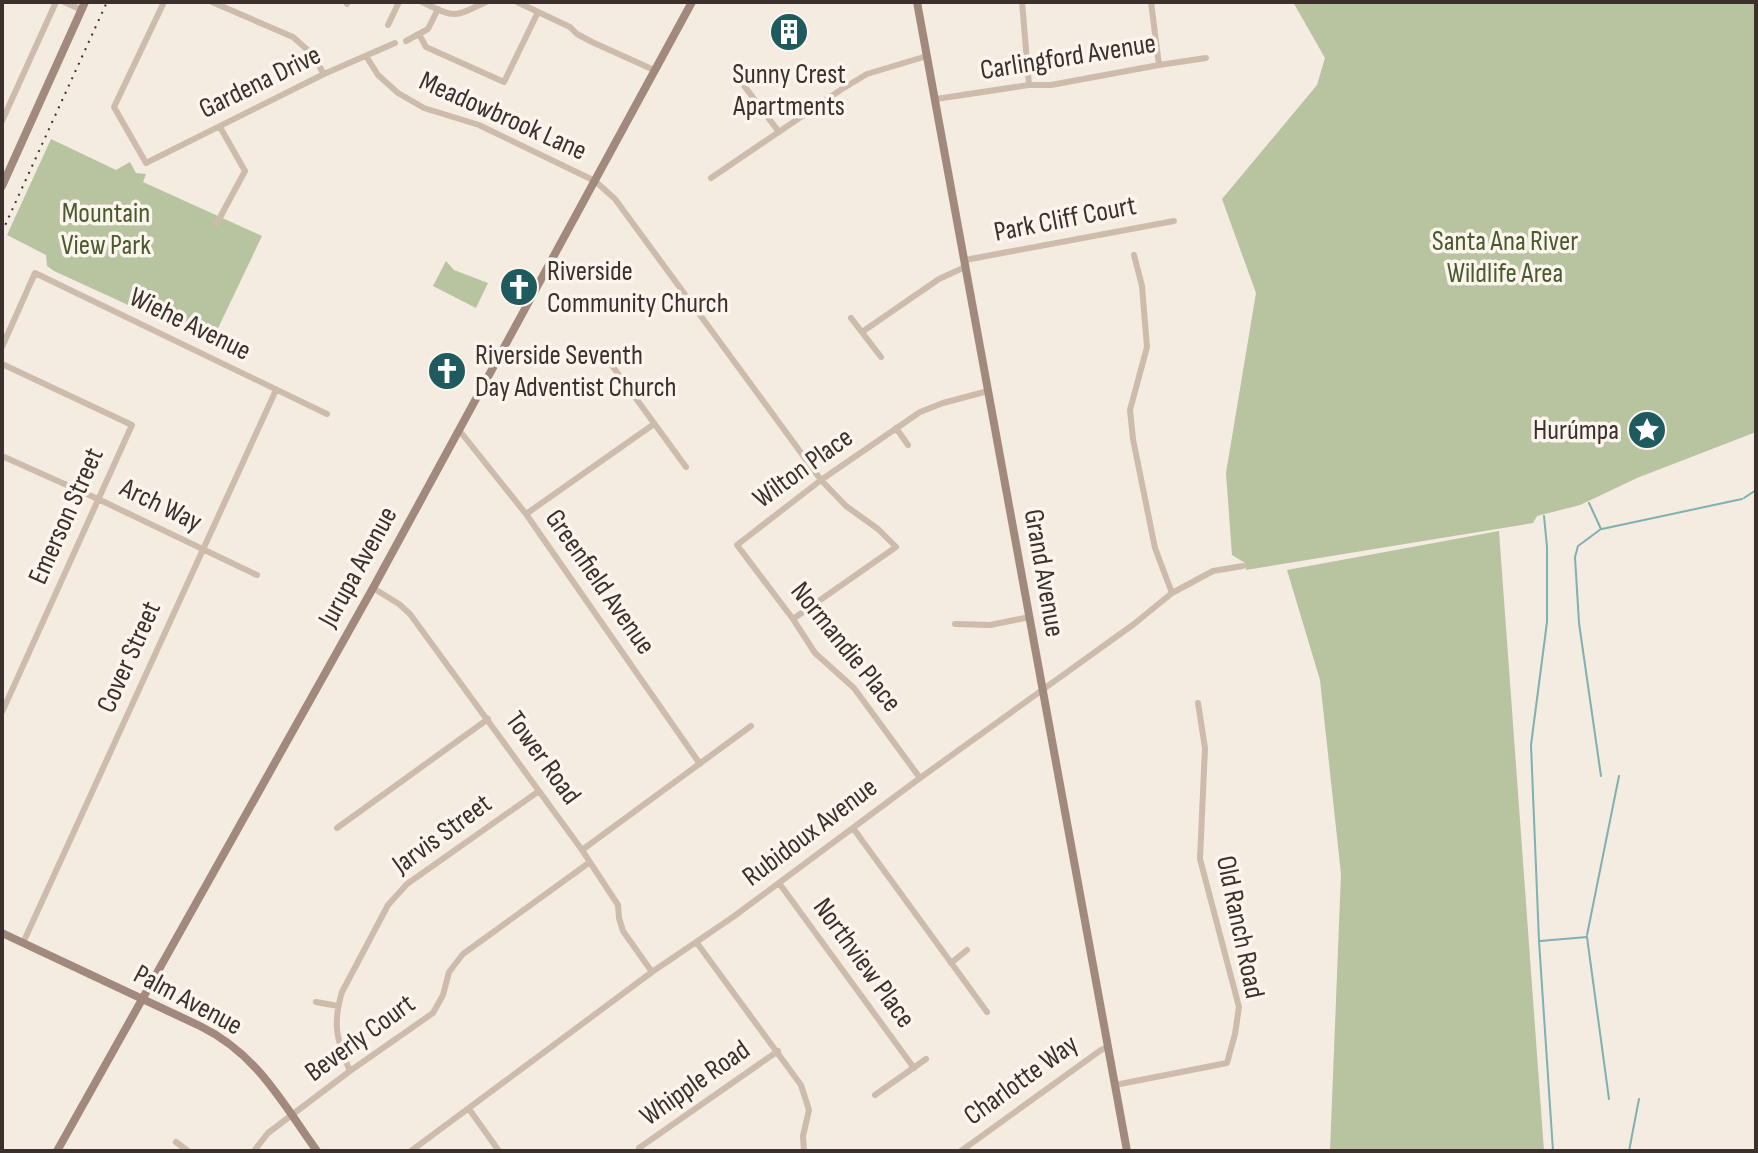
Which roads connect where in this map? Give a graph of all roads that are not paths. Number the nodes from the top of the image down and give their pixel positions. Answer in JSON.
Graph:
{"nodes":[{"id":1,"x":56,"y":2,"type":"edge"},
{"id":2,"x":64,"y":2,"type":"edge"},
{"id":3,"x":164,"y":2,"type":"edge"},
{"id":4,"x":212,"y":2,"type":"edge"},
{"id":5,"x":399,"y":2,"type":"edge"},
{"id":6,"x":422,"y":2,"type":"edge"},
{"id":7,"x":486,"y":2,"type":"edge"},
{"id":8,"x":517,"y":2,"type":"edge"},
{"id":9,"x":692,"y":2,"type":"edge"},
{"id":10,"x":917,"y":2,"type":"edge"},
{"id":11,"x":1022,"y":2,"type":"edge"},
{"id":12,"x":1151,"y":2,"type":"edge"},
{"id":13,"x":84,"y":6,"type":"edge"},
{"id":14,"x":438,"y":9,"type":"junction"},
{"id":15,"x":538,"y":12,"type":"junction"},
{"id":16,"x":388,"y":25,"type":"dead end"},
{"id":17,"x":419,"y":34,"type":"junction"},
{"id":18,"x":406,"y":41,"type":"dead end"},
{"id":19,"x":395,"y":43,"type":"dead end"},
{"id":20,"x":366,"y":56,"type":"junction"},
{"id":21,"x":927,"y":56,"type":"junction"},
{"id":22,"x":1206,"y":58,"type":"dead end"},
{"id":23,"x":1159,"y":65,"type":"junction"},
{"id":24,"x":654,"y":70,"type":"junction"},
{"id":25,"x":324,"y":74,"type":"junction"},
{"id":26,"x":736,"y":75,"type":"dead end"},
{"id":27,"x":1029,"y":85,"type":"junction"},
{"id":28,"x":936,"y":99,"type":"junction"},
{"id":29,"x":2,"y":121,"type":"edge"},
{"id":30,"x":220,"y":127,"type":"junction"},
{"id":31,"x":779,"y":132,"type":"junction"},
{"id":32,"x":711,"y":178,"type":"dead end"},
{"id":33,"x":595,"y":181,"type":"junction"},
{"id":34,"x":2,"y":186,"type":"edge"},
{"id":35,"x":1174,"y":221,"type":"dead end"},
{"id":36,"x":217,"y":223,"type":"dead end"},
{"id":37,"x":1134,"y":255,"type":"dead end"},
{"id":38,"x":965,"y":264,"type":"junction"},
{"id":39,"x":851,"y":318,"type":"dead end"},
{"id":40,"x":862,"y":332,"type":"junction"},
{"id":41,"x":2,"y":347,"type":"edge"},
{"id":42,"x":605,"y":356,"type":"dead end"},
{"id":43,"x":881,"y":357,"type":"dead end"},
{"id":44,"x":2,"y":364,"type":"edge"},
{"id":45,"x":276,"y":390,"type":"junction"},
{"id":46,"x":988,"y":391,"type":"junction"},
{"id":47,"x":327,"y":414,"type":"dead end"},
{"id":48,"x":654,"y":424,"type":"junction"},
{"id":49,"x":896,"y":428,"type":"junction"},
{"id":50,"x":459,"y":430,"type":"junction"},
{"id":51,"x":908,"y":445,"type":"dead end"},
{"id":52,"x":2,"y":456,"type":"edge"},
{"id":53,"x":686,"y":467,"type":"dead end"},
{"id":54,"x":821,"y":480,"type":"junction"},
{"id":55,"x":98,"y":499,"type":"junction"},
{"id":56,"x":526,"y":514,"type":"junction"},
{"id":57,"x":737,"y":545,"type":"joint"},
{"id":58,"x":202,"y":549,"type":"junction"},
{"id":59,"x":1243,"y":566,"type":"dead end"},
{"id":60,"x":257,"y":575,"type":"dead end"},
{"id":61,"x":373,"y":588,"type":"junction"},
{"id":62,"x":1172,"y":593,"type":"junction"},
{"id":63,"x":1030,"y":617,"type":"junction"},
{"id":64,"x":793,"y":619,"type":"junction"},
{"id":65,"x":955,"y":624,"type":"dead end"},
{"id":66,"x":1042,"y":690,"type":"junction"},
{"id":67,"x":1198,"y":703,"type":"dead end"},
{"id":68,"x":2,"y":712,"type":"edge"},
{"id":69,"x":488,"y":719,"type":"junction"},
{"id":70,"x":751,"y":726,"type":"dead end"},
{"id":71,"x":700,"y":764,"type":"junction"},
{"id":72,"x":920,"y":778,"type":"junction"},
{"id":73,"x":539,"y":791,"type":"junction"},
{"id":74,"x":337,"y":828,"type":"dead end"},
{"id":75,"x":853,"y":828,"type":"junction"},
{"id":76,"x":582,"y":850,"type":"junction"},
{"id":77,"x":590,"y":862,"type":"junction"},
{"id":78,"x":779,"y":883,"type":"junction"},
{"id":79,"x":2,"y":933,"type":"edge"},
{"id":80,"x":23,"y":943,"type":"junction"},
{"id":81,"x":697,"y":943,"type":"junction"},
{"id":82,"x":967,"y":950,"type":"dead end"},
{"id":83,"x":951,"y":963,"type":"junction"},
{"id":84,"x":652,"y":972,"type":"junction"},
{"id":85,"x":142,"y":1000,"type":"junction"},
{"id":86,"x":316,"y":1002,"type":"dead end"},
{"id":87,"x":338,"y":1006,"type":"junction"},
{"id":88,"x":987,"y":1012,"type":"dead end"},
{"id":89,"x":1108,"y":1047,"type":"junction"},
{"id":90,"x":778,"y":1051,"type":"junction"},
{"id":91,"x":926,"y":1059,"type":"dead end"},
{"id":92,"x":914,"y":1068,"type":"junction"},
{"id":93,"x":350,"y":1071,"type":"junction"},
{"id":94,"x":1115,"y":1085,"type":"junction"},
{"id":95,"x":875,"y":1095,"type":"dead end"},
{"id":96,"x":469,"y":1109,"type":"junction"},
{"id":97,"x":292,"y":1115,"type":"junction"},
{"id":98,"x":176,"y":1142,"type":"dead end"},
{"id":99,"x":57,"y":1151,"type":"edge"},
{"id":100,"x":188,"y":1151,"type":"edge"},
{"id":101,"x":254,"y":1151,"type":"edge"},
{"id":102,"x":317,"y":1151,"type":"edge"},
{"id":103,"x":411,"y":1151,"type":"edge"},
{"id":104,"x":499,"y":1151,"type":"edge"},
{"id":105,"x":641,"y":1151,"type":"edge"},
{"id":106,"x":804,"y":1151,"type":"edge"},
{"id":107,"x":961,"y":1151,"type":"edge"},
{"id":108,"x":1127,"y":1151,"type":"edge"}],
"edges":[{"from":1,"to":29,"type":"street"},
{"from":2,"to":13,"type":"street"},
{"from":3,"to":30,"type":"street","name":"Gardena Drive"},
{"from":4,"to":25,"type":"street"},
{"from":5,"to":16,"type":"street"},
{"from":6,"to":14,"type":"street"},
{"from":7,"to":14,"type":"street"},
{"from":8,"to":15,"type":"street"},
{"from":9,"to":24,"type":"street","name":"Jurupa Avenue"},
{"from":10,"to":21,"type":"street","name":"Grand Avenue"},
{"from":11,"to":27,"type":"street"},
{"from":12,"to":23,"type":"street"},
{"from":13,"to":34,"type":"street"},
{"from":14,"to":17,"type":"street"},
{"from":15,"to":17,"type":"street"},
{"from":15,"to":24,"type":"street"},
{"from":17,"to":18,"type":"street"},
{"from":19,"to":20,"type":"street","name":"Gardena Drive"},
{"from":20,"to":25,"type":"street","name":"Gardena Drive"},
{"from":20,"to":33,"type":"street","name":"Meadowbrook Lane"},
{"from":21,"to":28,"type":"street","name":"Grand Avenue"},
{"from":21,"to":31,"type":"street"},
{"from":22,"to":23,"type":"street","name":"Carlingford Avenue"},
{"from":23,"to":27,"type":"street","name":"Carlingford Avenue"},
{"from":24,"to":33,"type":"street","name":"Jurupa Avenue"},
{"from":25,"to":30,"type":"street","name":"Gardena Drive"},
{"from":26,"to":31,"type":"street"},
{"from":27,"to":28,"type":"street","name":"Carlingford Avenue"},
{"from":28,"to":38,"type":"street","name":"Grand Avenue"},
{"from":30,"to":36,"type":"street"},
{"from":31,"to":32,"type":"street"},
{"from":33,"to":50,"type":"street","name":"Jurupa Avenue"},
{"from":33,"to":54,"type":"street","name":"Meadowbrook Lane"},
{"from":35,"to":38,"type":"street","name":"Park Cliff Court"},
{"from":37,"to":62,"type":"street"},
{"from":38,"to":40,"type":"street","name":"Park Cliff Court"},
{"from":38,"to":46,"type":"street","name":"Grand Avenue"},
{"from":39,"to":40,"type":"street"},
{"from":40,"to":43,"type":"street"},
{"from":41,"to":45,"type":"street","name":"Wiehe Avenue"},
{"from":42,"to":48,"type":"street"},
{"from":44,"to":55,"type":"street","name":"Emerson Street"},
{"from":45,"to":47,"type":"street","name":"Wiehe Avenue"},
{"from":45,"to":58,"type":"street","name":"Cover Street"},
{"from":46,"to":49,"type":"street","name":"Wilton Place"},
{"from":46,"to":63,"type":"street","name":"Grand Avenue"},
{"from":48,"to":53,"type":"street"},
{"from":48,"to":56,"type":"street"},
{"from":49,"to":51,"type":"street","name":"Wilton Place"},
{"from":49,"to":54,"type":"street","name":"Wilton Place"},
{"from":50,"to":56,"type":"street","name":"Greenfield Avenue"},
{"from":50,"to":61,"type":"street","name":"Jurupa Avenue"},
{"from":52,"to":55,"type":"street","name":"Arch Way"},
{"from":54,"to":57,"type":"street","name":"Wilton Place"},
{"from":54,"to":64,"type":"street","name":"Meadowbrook Lane"},
{"from":55,"to":58,"type":"street","name":"Arch Way"},
{"from":55,"to":68,"type":"street","name":"Emerson Street"},
{"from":56,"to":71,"type":"street","name":"Greenfield Avenue"},
{"from":57,"to":64,"type":"street","name":"Normandie Place"},
{"from":58,"to":60,"type":"street","name":"Arch Way"},
{"from":58,"to":80,"type":"street","name":"Cover Street"},
{"from":59,"to":62,"type":"street","name":"Rubidoux Avenue"},
{"from":61,"to":69,"type":"street","name":"Tower Road"},
{"from":61,"to":85,"type":"street","name":"Jurupa Avenue"},
{"from":62,"to":66,"type":"street","name":"Rubidoux Avenue"},
{"from":63,"to":65,"type":"street"},
{"from":63,"to":66,"type":"street","name":"Grand Avenue"},
{"from":64,"to":72,"type":"street","name":"Normandie Place"},
{"from":66,"to":72,"type":"street","name":"Rubidoux Avenue"},
{"from":66,"to":89,"type":"street","name":"Grand Avenue"},
{"from":67,"to":94,"type":"street","name":"Old Ranch Road"},
{"from":69,"to":73,"type":"street","name":"Tower Road"},
{"from":69,"to":74,"type":"street"},
{"from":70,"to":71,"type":"street"},
{"from":71,"to":76,"type":"street"},
{"from":72,"to":75,"type":"street","name":"Rubidoux Avenue"},
{"from":73,"to":76,"type":"street","name":"Tower Road"},
{"from":73,"to":87,"type":"street","name":"Jarvis Street"},
{"from":75,"to":78,"type":"street","name":"Rubidoux Avenue"},
{"from":75,"to":83,"type":"street"},
{"from":76,"to":77,"type":"street","name":"Tower Road"},
{"from":77,"to":84,"type":"street","name":"Tower Road"},
{"from":77,"to":93,"type":"street","name":"Beverly Court"},
{"from":78,"to":81,"type":"street","name":"Rubidoux Avenue"},
{"from":78,"to":92,"type":"street","name":"Northview Place"},
{"from":79,"to":80,"type":"street","name":"Palm Avenue"},
{"from":80,"to":85,"type":"street","name":"Palm Avenue"},
{"from":81,"to":84,"type":"street","name":"Rubidoux Avenue"},
{"from":81,"to":90,"type":"street"},
{"from":82,"to":83,"type":"street"},
{"from":83,"to":88,"type":"street"},
{"from":84,"to":96,"type":"street","name":"Rubidoux Avenue"},
{"from":85,"to":97,"type":"street","name":"Palm Avenue"},
{"from":85,"to":99,"type":"street","name":"Jurupa Avenue"},
{"from":86,"to":87,"type":"street"},
{"from":87,"to":93,"type":"street","name":"Jarvis Street"},
{"from":89,"to":94,"type":"street","name":"Grand Avenue"},
{"from":89,"to":107,"type":"street","name":"Charlotte Way"},
{"from":90,"to":105,"type":"street","name":"Whipple Road"},
{"from":90,"to":106,"type":"street"},
{"from":91,"to":92,"type":"street"},
{"from":92,"to":95,"type":"street"},
{"from":93,"to":97,"type":"street","name":"Beverly Court"},
{"from":94,"to":108,"type":"street","name":"Grand Avenue"},
{"from":96,"to":103,"type":"street","name":"Rubidoux Avenue"},
{"from":96,"to":104,"type":"street"},
{"from":97,"to":101,"type":"street","name":"Beverly Court"},
{"from":97,"to":102,"type":"street","name":"Palm Avenue"},
{"from":98,"to":100,"type":"street"}]}
